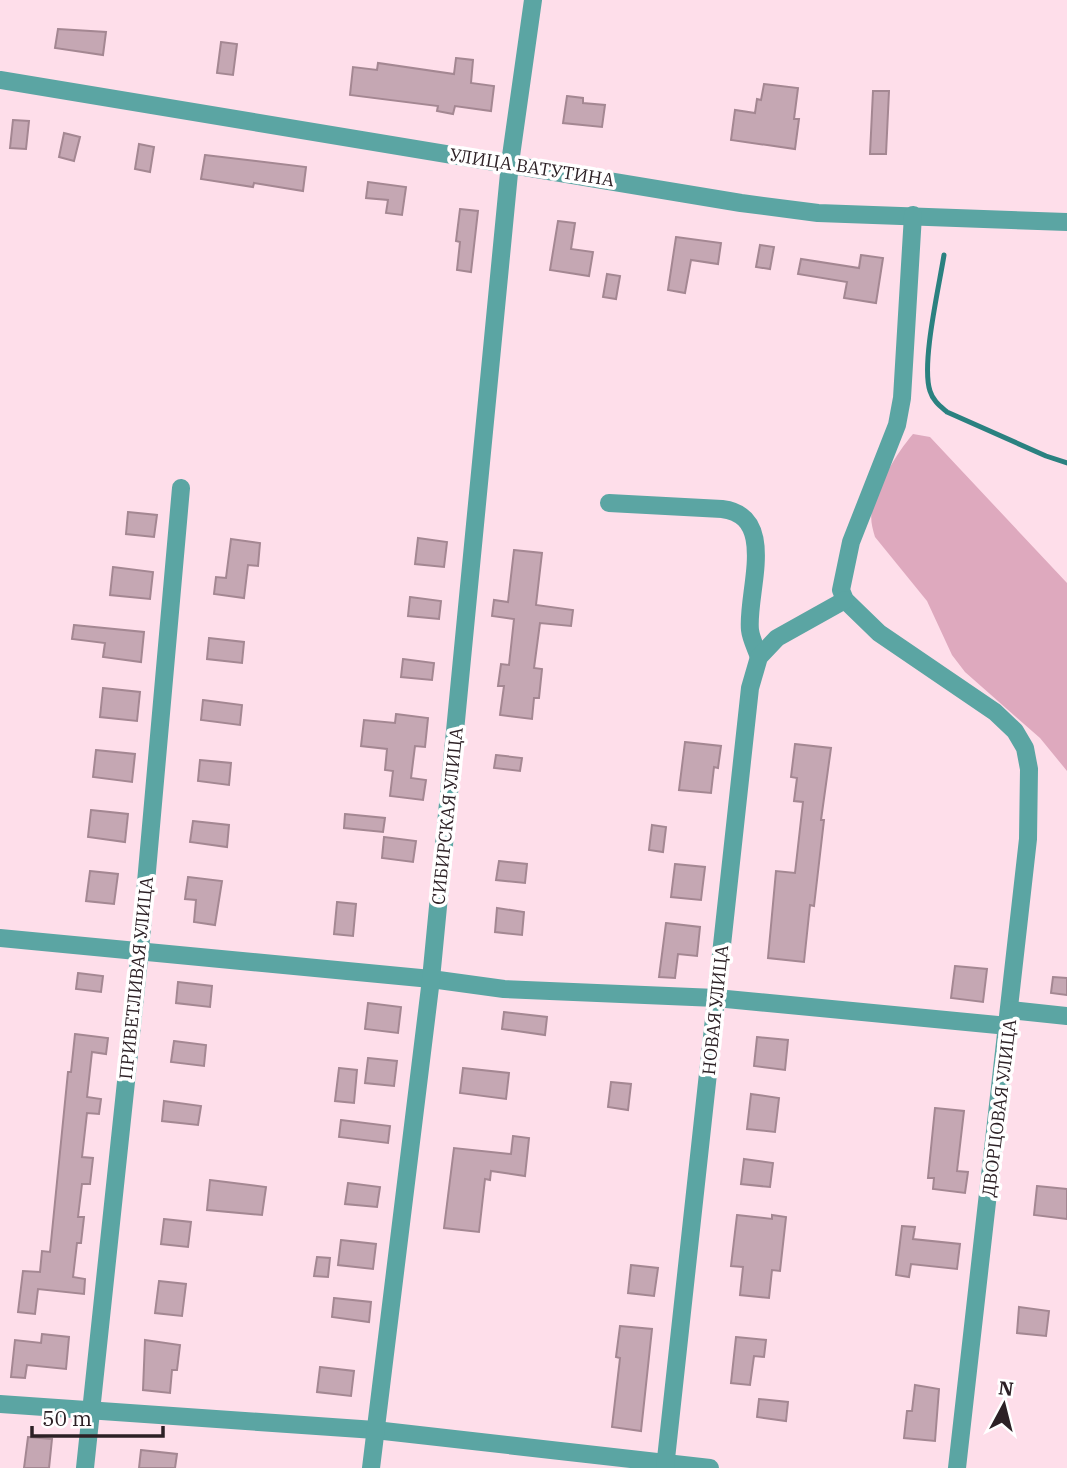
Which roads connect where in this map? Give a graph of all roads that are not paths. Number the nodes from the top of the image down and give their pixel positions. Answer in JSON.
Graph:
{"nodes":[{"id":1,"x":533,"y":0,"type":"edge"},
{"id":2,"x":0,"y":80,"type":"edge"},
{"id":3,"x":510,"y":163,"type":"junction"},
{"id":4,"x":913,"y":215,"type":"junction"},
{"id":5,"x":1067,"y":222,"type":"edge"},
{"id":6,"x":181,"y":488,"type":"dead end"},
{"id":7,"x":609,"y":503,"type":"dead end"},
{"id":8,"x":845,"y":600,"type":"junction"},
{"id":9,"x":759,"y":657,"type":"junction"},
{"id":10,"x":0,"y":938,"type":"edge"},
{"id":11,"x":140,"y":950,"type":"junction"},
{"id":12,"x":431,"y":979,"type":"junction"},
{"id":13,"x":716,"y":998,"type":"junction"},
{"id":14,"x":1067,"y":1016,"type":"edge"},
{"id":15,"x":1009,"y":1018,"type":"junction"},
{"id":16,"x":0,"y":1404,"type":"edge"},
{"id":17,"x":90,"y":1409,"type":"junction"},
{"id":18,"x":375,"y":1430,"type":"junction"},
{"id":19,"x":665,"y":1466,"type":"edge"},
{"id":20,"x":85,"y":1468,"type":"edge"},
{"id":21,"x":371,"y":1468,"type":"edge"},
{"id":22,"x":710,"y":1468,"type":"edge"},
{"id":23,"x":957,"y":1468,"type":"edge"}],
"edges":[{"from":1,"to":3,"type":"street","name":"СИБИРСКАЯ УЛИЦА"},
{"from":2,"to":3,"type":"street","name":"УЛИЦА ВАТУТИНА"},
{"from":3,"to":4,"type":"street","name":"УЛИЦА ВАТУТИНА"},
{"from":3,"to":12,"type":"street","name":"СИБИРСКАЯ УЛИЦА"},
{"from":4,"to":5,"type":"street","name":"УЛИЦА ВАТУТИНА"},
{"from":4,"to":8,"type":"street"},
{"from":6,"to":11,"type":"street","name":"ПРИВЕТЛИВАЯ УЛИЦА"},
{"from":7,"to":9,"type":"street"},
{"from":8,"to":9,"type":"street"},
{"from":8,"to":15,"type":"street","name":"ДВОРЦОВАЯ УЛИЦА"},
{"from":9,"to":13,"type":"street","name":"НОВАЯ УЛИЦА"},
{"from":10,"to":11,"type":"street"},
{"from":11,"to":12,"type":"street"},
{"from":11,"to":17,"type":"street","name":"ПРИВЕТЛИВАЯ УЛИЦА"},
{"from":12,"to":13,"type":"street"},
{"from":12,"to":18,"type":"street","name":"СИБИРСКАЯ УЛИЦА"},
{"from":13,"to":15,"type":"street"},
{"from":13,"to":19,"type":"street","name":"НОВАЯ УЛИЦА"},
{"from":14,"to":15,"type":"street"},
{"from":15,"to":23,"type":"street","name":"ДВОРЦОВАЯ УЛИЦА"},
{"from":16,"to":17,"type":"street"},
{"from":17,"to":18,"type":"street"},
{"from":17,"to":20,"type":"street","name":"ПРИВЕТЛИВАЯ УЛИЦА"},
{"from":18,"to":19,"type":"street"},
{"from":18,"to":21,"type":"street","name":"СИБИРСКАЯ УЛИЦА"},
{"from":19,"to":22,"type":"street"}]}
